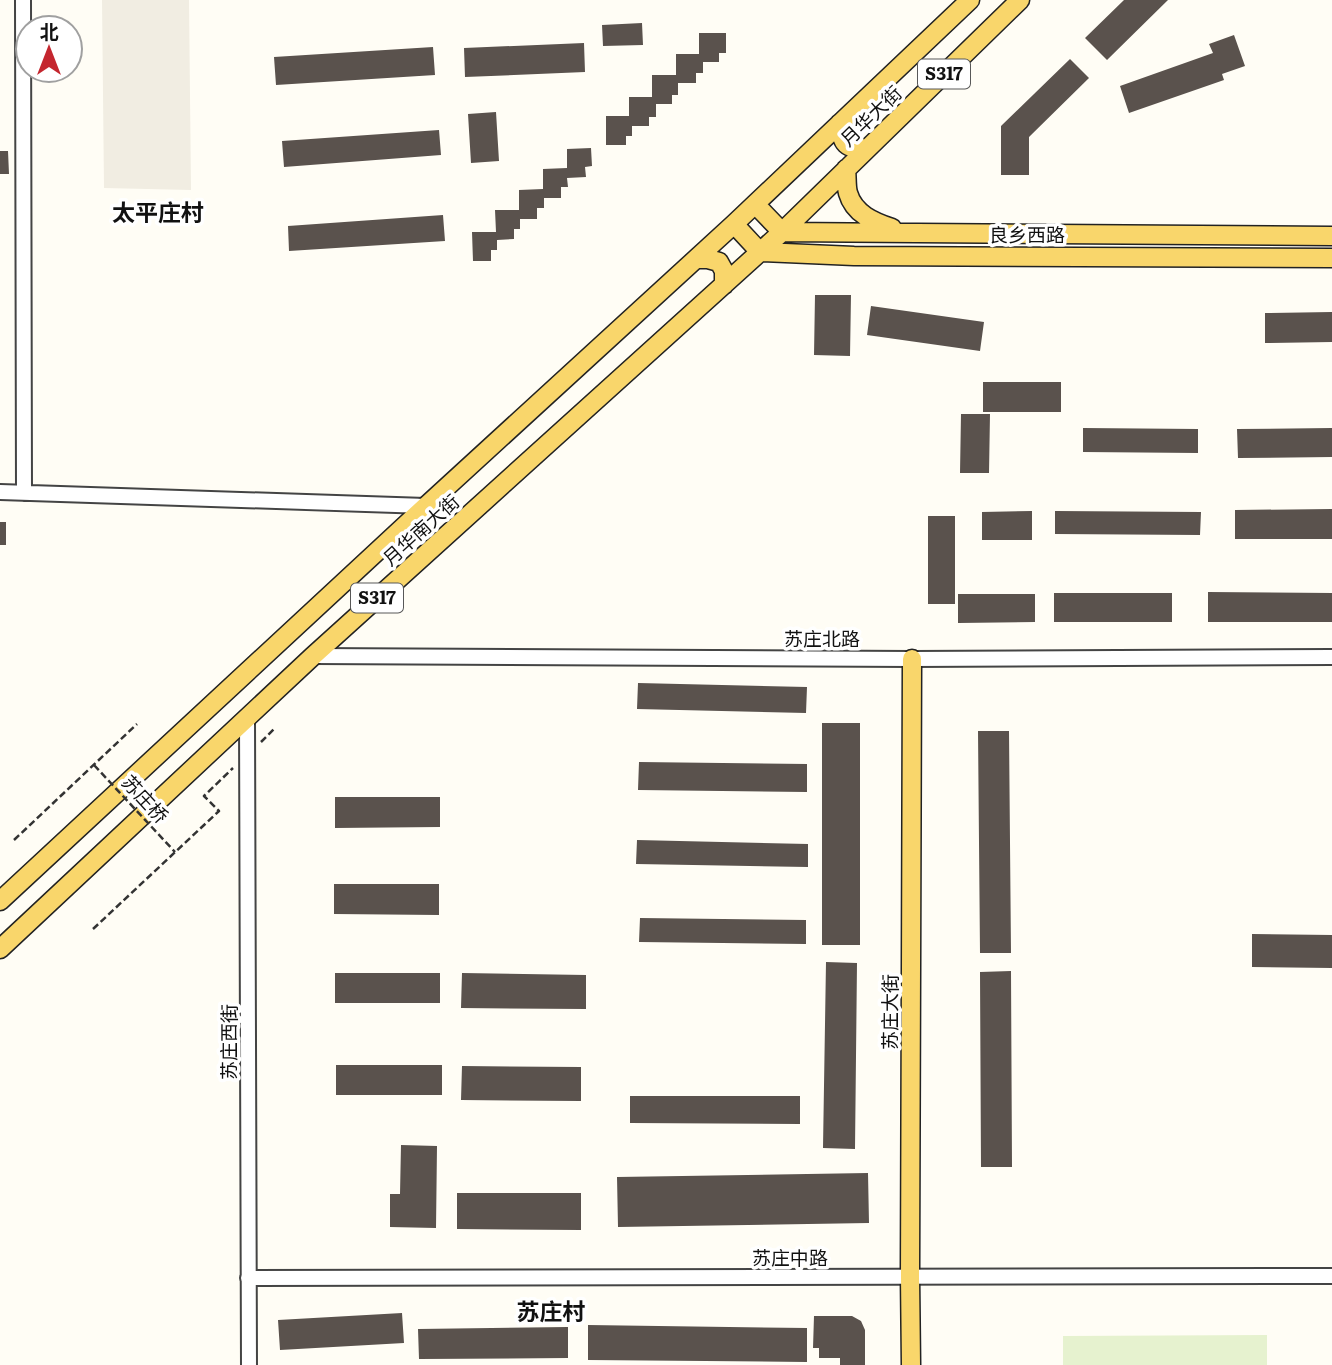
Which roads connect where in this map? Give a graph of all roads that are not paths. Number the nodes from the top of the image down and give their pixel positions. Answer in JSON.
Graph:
{"nodes":[{"id":1,"x":23,"y":0,"type":"edge"},
{"id":2,"x":970,"y":0,"type":"edge"},
{"id":3,"x":1020,"y":0,"type":"edge"},
{"id":4,"x":841,"y":123,"type":"junction"},
{"id":5,"x":868,"y":148,"type":"junction"},
{"id":6,"x":846,"y":169,"type":"junction"},
{"id":7,"x":755,"y":204,"type":"junction"},
{"id":8,"x":734,"y":224,"type":"junction"},
{"id":9,"x":782,"y":232,"type":"junction"},
{"id":10,"x":909,"y":233,"type":"junction"},
{"id":11,"x":1332,"y":236,"type":"edge"},
{"id":12,"x":760,"y":252,"type":"junction"},
{"id":13,"x":1332,"y":258,"type":"edge"},
{"id":14,"x":696,"y":259,"type":"junction"},
{"id":15,"x":724,"y":285,"type":"junction"},
{"id":16,"x":2,"y":489,"type":"edge"},
{"id":17,"x":24,"y":493,"type":"junction"},
{"id":18,"x":426,"y":506,"type":"junction"},
{"id":19,"x":313,"y":656,"type":"junction"},
{"id":20,"x":1332,"y":657,"type":"edge"},
{"id":21,"x":912,"y":659,"type":"junction"},
{"id":22,"x":247,"y":718,"type":"junction"},
{"id":23,"x":0,"y":901,"type":"edge"},
{"id":24,"x":0,"y":949,"type":"edge"},
{"id":25,"x":1332,"y":1276,"type":"edge"},
{"id":26,"x":910,"y":1277,"type":"junction"},
{"id":27,"x":248,"y":1278,"type":"junction"},
{"id":28,"x":249,"y":1365,"type":"edge"},
{"id":29,"x":911,"y":1365,"type":"edge"}],
"edges":[{"from":1,"to":17,"type":"street"},
{"from":2,"to":4,"type":"main road","name":"月华大街","number":"S317"},
{"from":3,"to":5,"type":"main road","name":"月华大街","number":"S317"},
{"from":4,"to":5,"type":"main road"},
{"from":4,"to":7,"type":"main road","name":"月华大街","number":"S317"},
{"from":5,"to":6,"type":"main road","name":"月华大街","number":"S317"},
{"from":6,"to":9,"type":"main road","name":"月华大街","number":"S317"},
{"from":6,"to":10,"type":"main road"},
{"from":7,"to":8,"type":"main road","name":"月华南大街","number":"S317"},
{"from":7,"to":9,"type":"main road"},
{"from":8,"to":12,"type":"main road"},
{"from":8,"to":14,"type":"main road","name":"月华南大街","number":"S317"},
{"from":9,"to":10,"type":"main road","name":"良乡西路"},
{"from":9,"to":12,"type":"main road","name":"月华南大街","number":"S317"},
{"from":10,"to":11,"type":"main road","name":"良乡西路"},
{"from":12,"to":13,"type":"main road","name":"良乡西路"},
{"from":12,"to":15,"type":"main road","name":"月华南大街","number":"S317"},
{"from":14,"to":15,"type":"main road"},
{"from":14,"to":18,"type":"main road","name":"月华南大街","number":"S317"},
{"from":15,"to":19,"type":"main road","name":"月华南大街","number":"S317"},
{"from":16,"to":17,"type":"street"},
{"from":17,"to":18,"type":"street"},
{"from":18,"to":23,"type":"main road","name":"月华南大街","number":"S317"},
{"from":19,"to":21,"type":"street","name":"苏庄北路"},
{"from":19,"to":22,"type":"main road","name":"月华南大街","number":"S317"},
{"from":20,"to":21,"type":"street","name":"苏庄北路"},
{"from":21,"to":26,"type":"main road","name":"苏庄大街"},
{"from":22,"to":24,"type":"main road","name":"月华南大街","number":"S317"},
{"from":22,"to":27,"type":"street","name":"苏庄西街"},
{"from":25,"to":26,"type":"street","name":"苏庄中路"},
{"from":26,"to":27,"type":"street","name":"苏庄中路"},
{"from":26,"to":29,"type":"main road","name":"苏庄大街"},
{"from":27,"to":28,"type":"street","name":"苏庄西街"}]}
